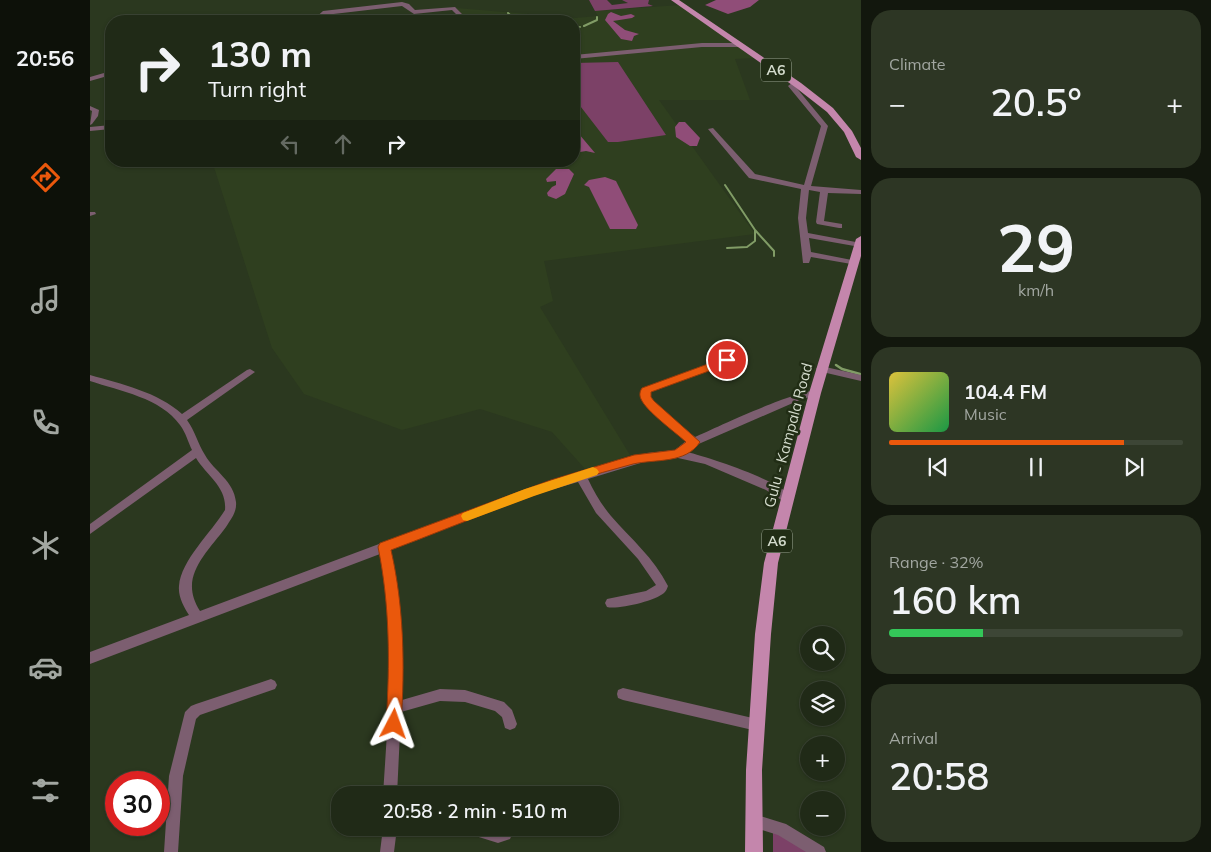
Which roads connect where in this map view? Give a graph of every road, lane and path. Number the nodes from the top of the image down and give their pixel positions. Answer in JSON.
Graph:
{"nodes":[{"id":1,"x":674,"y":0,"type":"edge"},
{"id":2,"x":321,"y":15,"type":"edge"},
{"id":3,"x":460,"y":15,"type":"edge"},
{"id":4,"x":739,"y":45,"type":"junction"},
{"id":5,"x":580,"y":56,"type":"edge"},
{"id":6,"x":105,"y":75,"type":"edge"},
{"id":7,"x":90,"y":79,"type":"edge"},
{"id":8,"x":795,"y":83,"type":"junction"},
{"id":9,"x":90,"y":108,"type":"edge"},
{"id":10,"x":90,"y":123,"type":"edge"},
{"id":11,"x":105,"y":128,"type":"edge"},
{"id":12,"x":90,"y":129,"type":"edge"},
{"id":13,"x":711,"y":129,"type":"dead end"},
{"id":14,"x":861,"y":157,"type":"edge"},
{"id":15,"x":806,"y":188,"type":"junction"},
{"id":16,"x":824,"y":190,"type":"junction"},
{"id":17,"x":861,"y":192,"type":"edge"},
{"id":18,"x":839,"y":226,"type":"dead end"},
{"id":19,"x":805,"y":235,"type":"junction"},
{"id":20,"x":860,"y":242,"type":"edge"},
{"id":21,"x":854,"y":263,"type":"junction"},
{"id":22,"x":727,"y":360,"type":"dead end"},
{"id":23,"x":821,"y":369,"type":"junction"},
{"id":24,"x":250,"y":372,"type":"dead end"},
{"id":25,"x":90,"y":378,"type":"edge"},
{"id":26,"x":861,"y":378,"type":"edge"},
{"id":27,"x":815,"y":392,"type":"junction"},
{"id":28,"x":182,"y":419,"type":"junction"},
{"id":29,"x":694,"y":442,"type":"junction"},
{"id":30,"x":198,"y":451,"type":"junction"},
{"id":31,"x":678,"y":454,"type":"junction"},
{"id":32,"x":581,"y":476,"type":"junction"},
{"id":33,"x":787,"y":498,"type":"junction"},
{"id":34,"x":90,"y":530,"type":"edge"},
{"id":35,"x":384,"y":547,"type":"junction"},
{"id":36,"x":610,"y":603,"type":"dead end"},
{"id":37,"x":197,"y":618,"type":"junction"},
{"id":38,"x":90,"y":658,"type":"edge"},
{"id":39,"x":271,"y":685,"type":"dead end"},
{"id":40,"x":623,"y":694,"type":"dead end"},
{"id":41,"x":394,"y":708,"type":"junction"},
{"id":42,"x":510,"y":724,"type":"dead end"},
{"id":43,"x":757,"y":725,"type":"junction"},
{"id":44,"x":391,"y":786,"type":"edge"},
{"id":45,"x":754,"y":821,"type":"junction"},
{"id":46,"x":389,"y":836,"type":"edge"},
{"id":47,"x":171,"y":852,"type":"edge"},
{"id":48,"x":387,"y":852,"type":"edge"},
{"id":49,"x":754,"y":852,"type":"edge"},
{"id":50,"x":819,"y":852,"type":"edge"}],
"edges":[{"from":1,"to":4,"type":"main road","number":"A6"},
{"from":2,"to":3,"type":"street"},
{"from":4,"to":5,"type":"street"},
{"from":4,"to":8,"type":"main road","number":"A6"},
{"from":6,"to":7,"type":"street"},
{"from":8,"to":14,"type":"main road","number":"A6"},
{"from":8,"to":15,"type":"street"},
{"from":9,"to":10,"type":"street"},
{"from":11,"to":12,"type":"street"},
{"from":13,"to":15,"type":"street"},
{"from":15,"to":16,"type":"street"},
{"from":15,"to":19,"type":"street"},
{"from":16,"to":17,"type":"street"},
{"from":16,"to":18,"type":"street"},
{"from":19,"to":20,"type":"street"},
{"from":19,"to":21,"type":"street"},
{"from":20,"to":21,"type":"main road","name":"Gulu - Kampala Road","number":"A6"},
{"from":21,"to":23,"type":"main road","name":"Gulu - Kampala Road","number":"A6"},
{"from":22,"to":29,"type":"street"},
{"from":23,"to":26,"type":"street"},
{"from":23,"to":27,"type":"main road","name":"Gulu - Kampala Road","number":"A6"},
{"from":24,"to":28,"type":"street"},
{"from":25,"to":28,"type":"street"},
{"from":27,"to":29,"type":"street"},
{"from":27,"to":33,"type":"main road","name":"Gulu - Kampala Road","number":"A6"},
{"from":28,"to":30,"type":"street"},
{"from":29,"to":31,"type":"street"},
{"from":30,"to":34,"type":"street"},
{"from":30,"to":37,"type":"street"},
{"from":31,"to":32,"type":"street"},
{"from":31,"to":33,"type":"street"},
{"from":32,"to":35,"type":"street"},
{"from":32,"to":36,"type":"street"},
{"from":33,"to":43,"type":"main road","name":"Gulu - Kampala Road","number":"A6"},
{"from":35,"to":37,"type":"street"},
{"from":35,"to":41,"type":"street"},
{"from":37,"to":38,"type":"street"},
{"from":39,"to":47,"type":"street"},
{"from":40,"to":43,"type":"street"},
{"from":41,"to":42,"type":"street"},
{"from":41,"to":44,"type":"street"},
{"from":43,"to":45,"type":"main road","name":"Gulu - Kampala Road","number":"A6"},
{"from":45,"to":49,"type":"main road","name":"Gulu - Kampala Road","number":"A6"},
{"from":45,"to":50,"type":"street"},
{"from":46,"to":48,"type":"street"}]}
